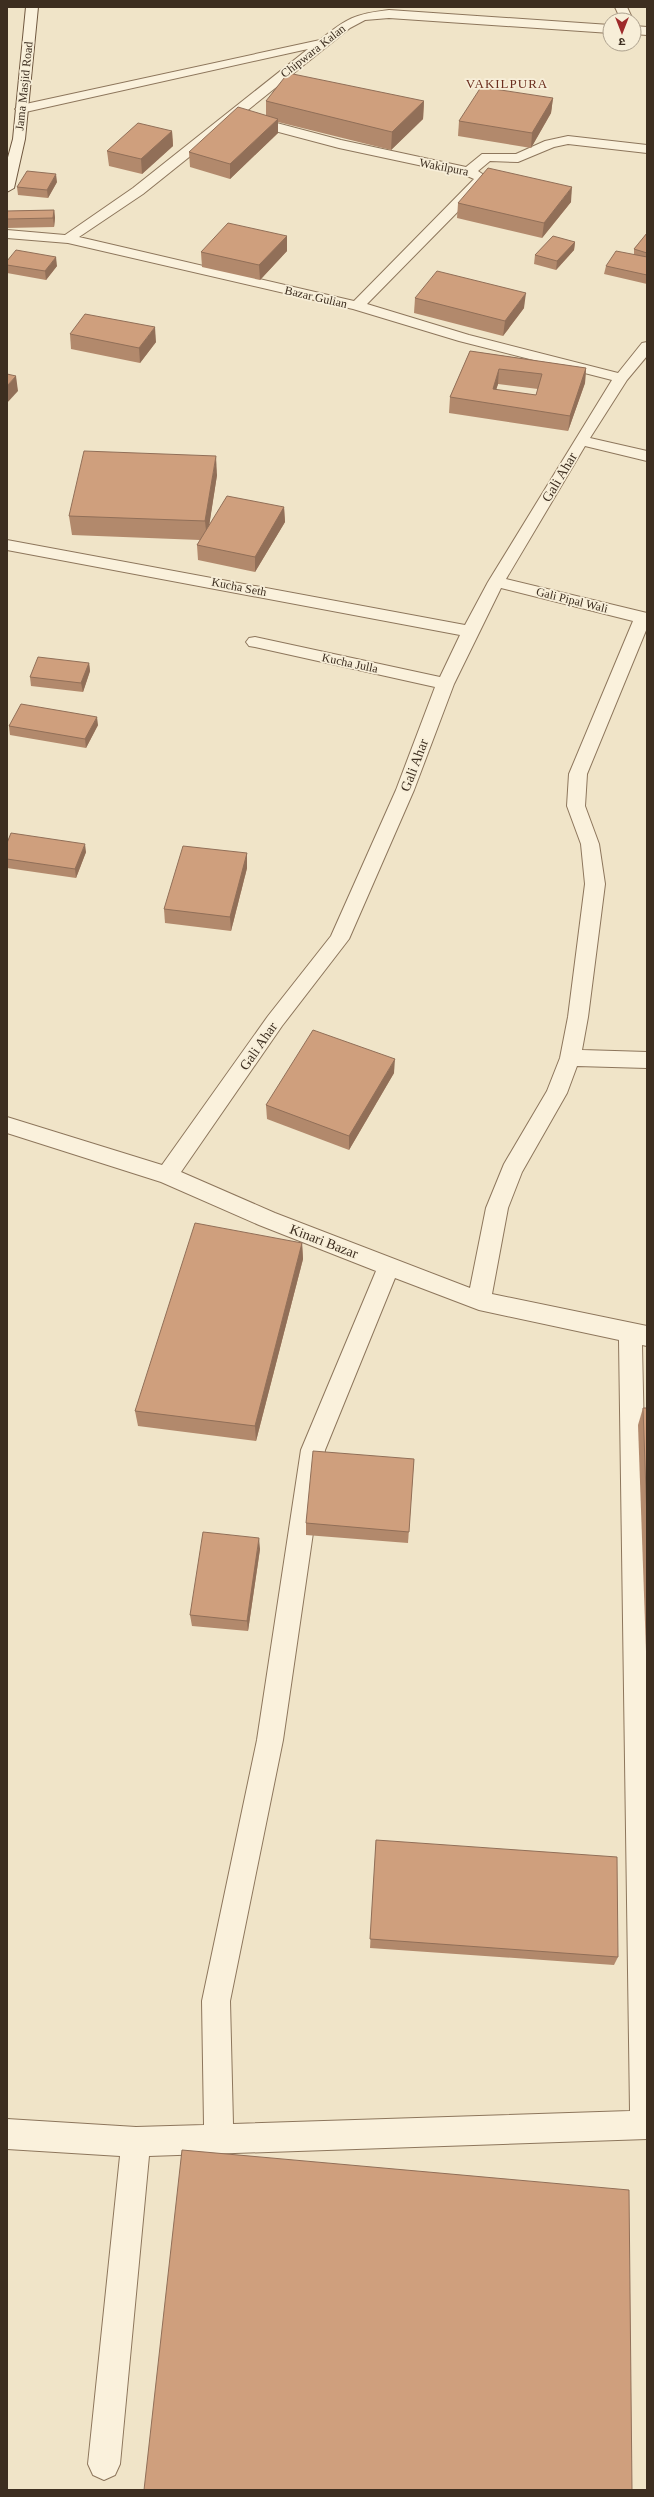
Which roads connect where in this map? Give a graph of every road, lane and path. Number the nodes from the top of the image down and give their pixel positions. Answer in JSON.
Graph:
{"nodes":[{"id":1,"x":32,"y":7,"type":"edge"},
{"id":2,"x":435,"y":12,"type":"edge"},
{"id":3,"x":602,"y":28,"type":"edge"},
{"id":4,"x":324,"y":42,"type":"junction"},
{"id":5,"x":21,"y":109,"type":"junction"},
{"id":6,"x":234,"y":116,"type":"junction"},
{"id":7,"x":647,"y":149,"type":"edge"},
{"id":8,"x":469,"y":172,"type":"junction"},
{"id":9,"x":7,"y":188,"type":"edge"},
{"id":10,"x":7,"y":234,"type":"edge"},
{"id":11,"x":68,"y":239,"type":"junction"},
{"id":12,"x":357,"y":306,"type":"junction"},
{"id":13,"x":647,"y":346,"type":"edge"},
{"id":14,"x":621,"y":378,"type":"junction"},
{"id":15,"x":581,"y":440,"type":"junction"},
{"id":16,"x":647,"y":456,"type":"edge"},
{"id":17,"x":7,"y":545,"type":"edge"},
{"id":18,"x":496,"y":582,"type":"junction"},
{"id":19,"x":645,"y":618,"type":"edge"},
{"id":20,"x":470,"y":631,"type":"junction"},
{"id":21,"x":255,"y":642,"type":"dead end"},
{"id":22,"x":445,"y":684,"type":"junction"},
{"id":23,"x":570,"y":1058,"type":"junction"},
{"id":24,"x":647,"y":1060,"type":"edge"},
{"id":25,"x":7,"y":1125,"type":"edge"},
{"id":26,"x":167,"y":1175,"type":"junction"},
{"id":27,"x":389,"y":1266,"type":"junction"},
{"id":28,"x":479,"y":1301,"type":"junction"},
{"id":29,"x":639,"y":1334,"type":"edge"},
{"id":30,"x":7,"y":2134,"type":"edge"},
{"id":31,"x":218,"y":2140,"type":"junction"},
{"id":32,"x":136,"y":2142,"type":"junction"},
{"id":33,"x":104,"y":2464,"type":"dead end"}],
"edges":[{"from":1,"to":5,"type":"street","name":"Jama Masjid Road"},
{"from":2,"to":3,"type":"street","name":"Chipwara Kalan"},
{"from":2,"to":4,"type":"street","name":"Chipwara Kalan"},
{"from":4,"to":5,"type":"street"},
{"from":4,"to":6,"type":"street","name":"Chipwara Kalan"},
{"from":5,"to":9,"type":"street","name":"Jama Masjid Road"},
{"from":6,"to":8,"type":"street","name":"Wakilpura"},
{"from":6,"to":11,"type":"street","name":"Chipwara Kalan"},
{"from":7,"to":8,"type":"street"},
{"from":8,"to":12,"type":"street","name":"Wakilpura"},
{"from":10,"to":11,"type":"street","name":"Bazar Gulian"},
{"from":11,"to":12,"type":"street","name":"Bazar Gulian"},
{"from":12,"to":14,"type":"street","name":"Bazar Gulian"},
{"from":13,"to":14,"type":"street","name":"Gali Ahar"},
{"from":14,"to":15,"type":"street","name":"Gali Ahar"},
{"from":15,"to":16,"type":"street"},
{"from":15,"to":18,"type":"street","name":"Gali Ahar"},
{"from":17,"to":20,"type":"street","name":"Kucha Seth"},
{"from":18,"to":19,"type":"street","name":"Gali Pipal Wali"},
{"from":18,"to":20,"type":"street","name":"Gali Ahar"},
{"from":19,"to":23,"type":"street"},
{"from":20,"to":22,"type":"street","name":"Gali Ahar"},
{"from":21,"to":22,"type":"street","name":"Kucha Julla"},
{"from":22,"to":26,"type":"street","name":"Gali Ahar"},
{"from":23,"to":24,"type":"street"},
{"from":23,"to":28,"type":"street"},
{"from":25,"to":26,"type":"street","name":"Kinari Bazar"},
{"from":26,"to":27,"type":"street","name":"Kinari Bazar"},
{"from":27,"to":28,"type":"street","name":"Kinari Bazar"},
{"from":27,"to":31,"type":"street"},
{"from":28,"to":29,"type":"street","name":"Kinari Bazar"},
{"from":29,"to":31,"type":"street"},
{"from":30,"to":32,"type":"street"},
{"from":31,"to":32,"type":"street"},
{"from":32,"to":33,"type":"street"}]}
